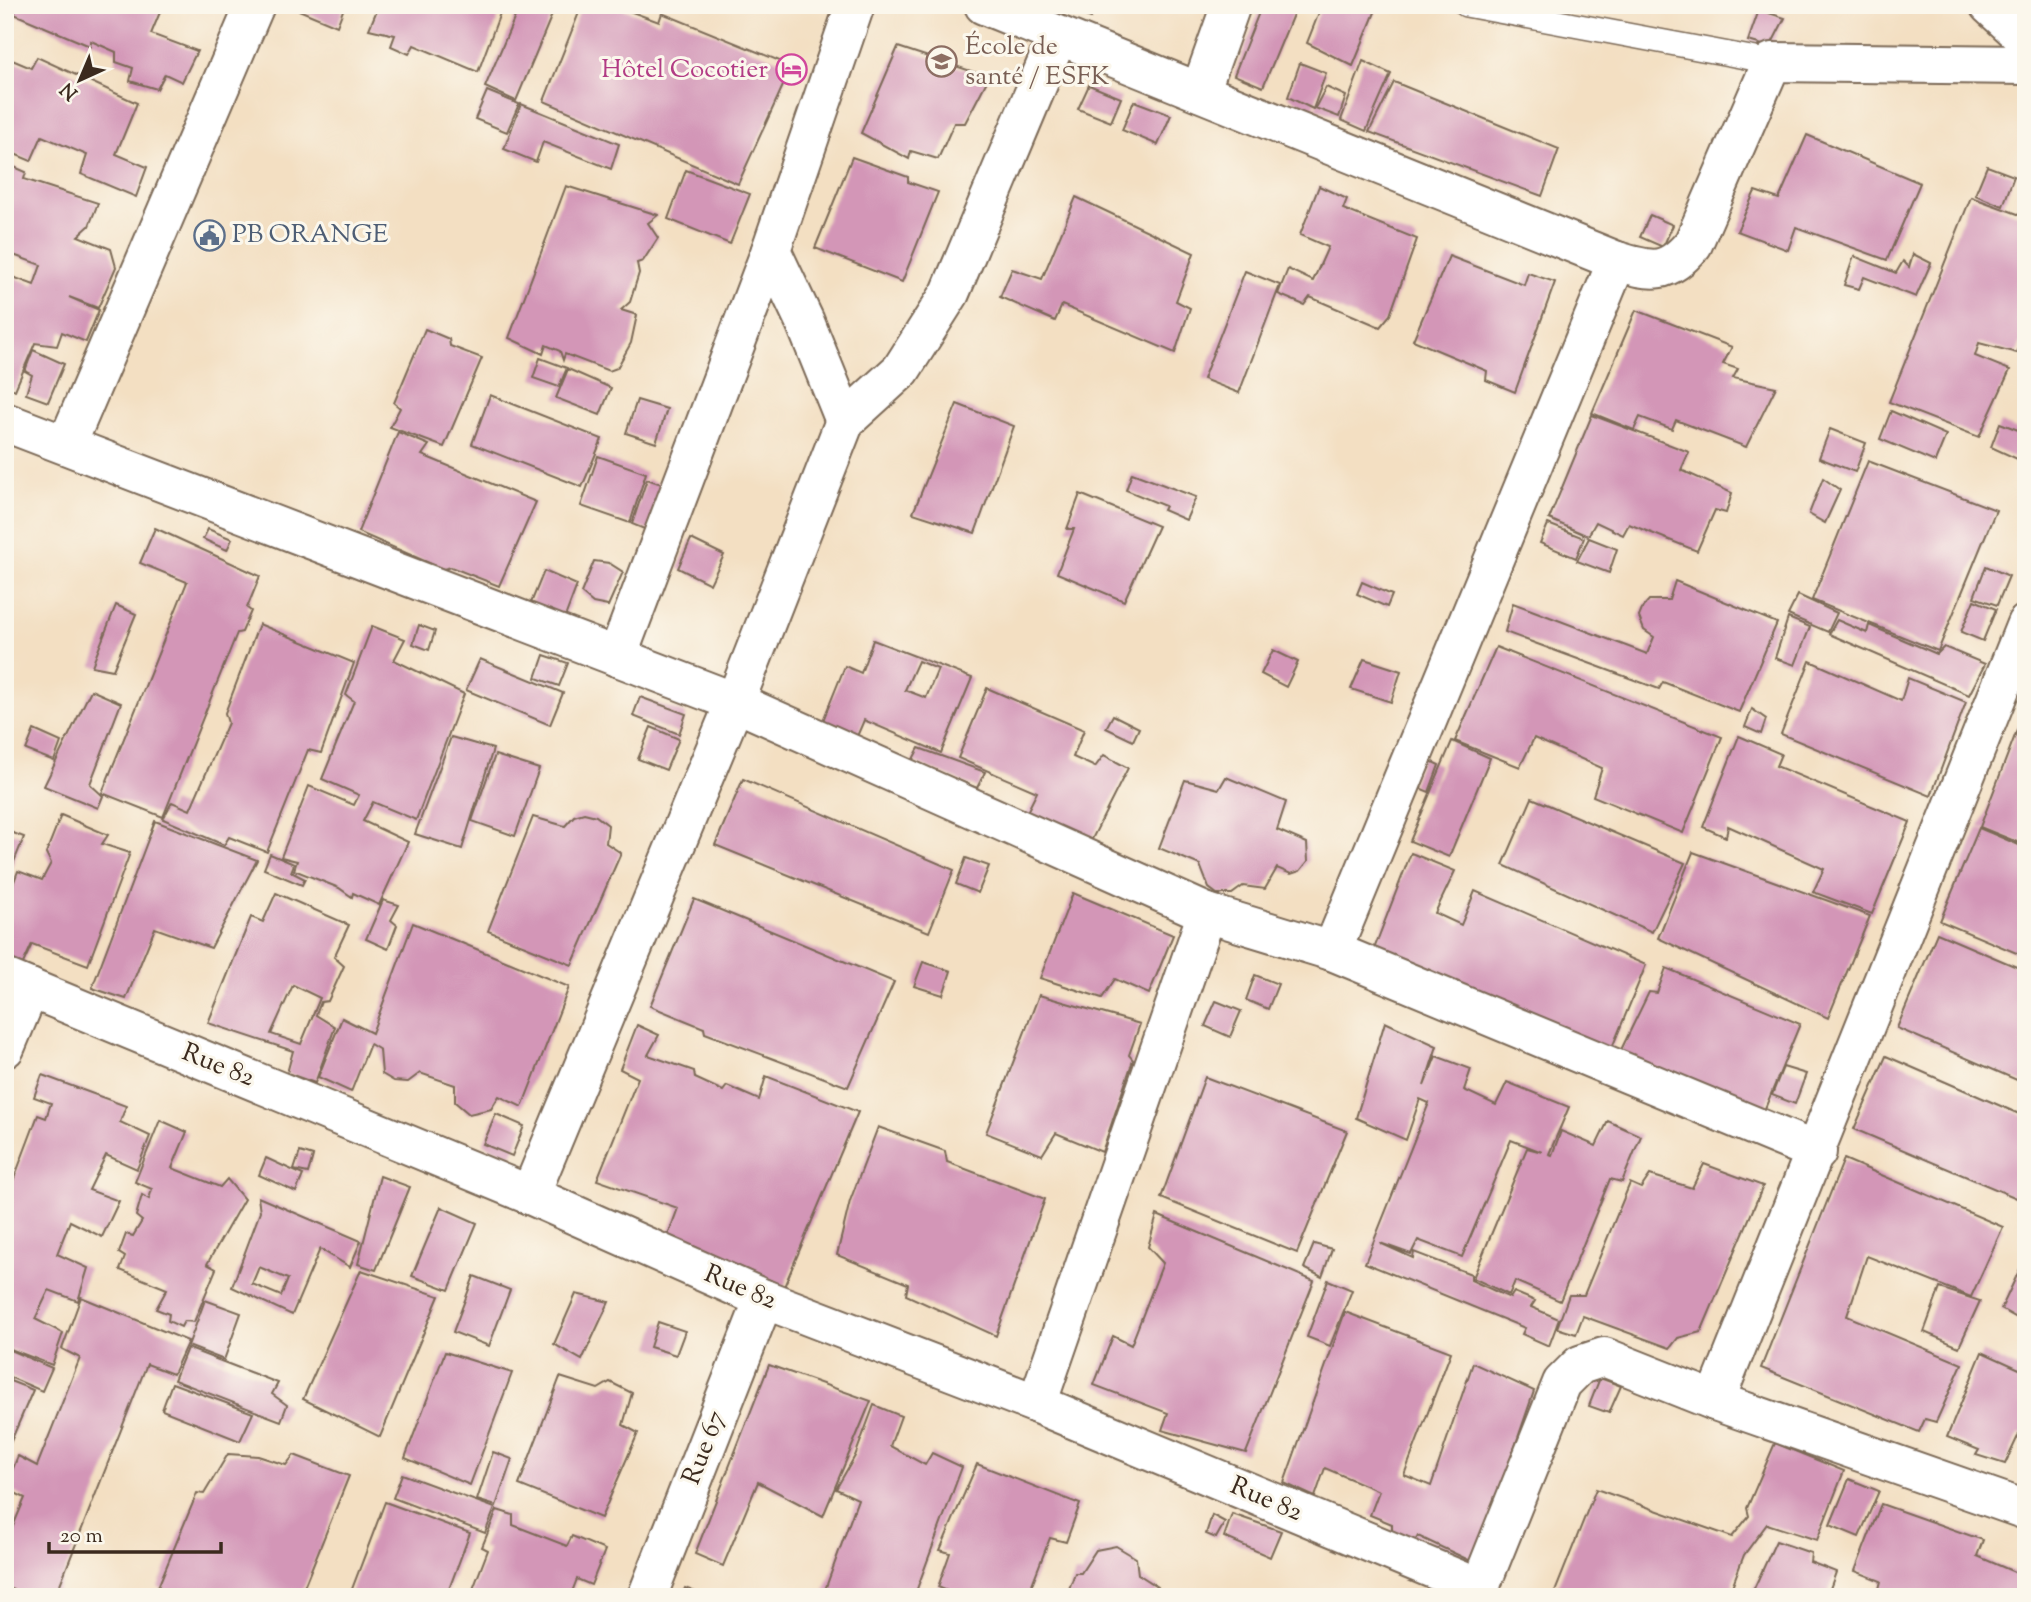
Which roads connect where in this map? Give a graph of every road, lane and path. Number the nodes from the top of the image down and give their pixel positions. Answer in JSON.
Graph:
{"nodes":[{"id":1,"x":254,"y":5,"type":"edge"},
{"id":2,"x":855,"y":5,"type":"edge"},
{"id":3,"x":984,"y":5,"type":"edge"},
{"id":4,"x":1231,"y":5,"type":"edge"},
{"id":5,"x":1466,"y":5,"type":"edge"},
{"id":6,"x":1989,"y":5,"type":"edge"},
{"id":7,"x":1058,"y":36,"type":"junction"},
{"id":8,"x":2026,"y":39,"type":"edge"},
{"id":9,"x":1772,"y":62,"type":"junction"},
{"id":10,"x":2026,"y":65,"type":"edge"},
{"id":11,"x":1200,"y":92,"type":"junction"},
{"id":12,"x":771,"y":250,"type":"junction"},
{"id":13,"x":1617,"y":261,"type":"junction"},
{"id":14,"x":845,"y":421,"type":"junction"},
{"id":15,"x":5,"y":422,"type":"edge"},
{"id":16,"x":67,"y":444,"type":"junction"},
{"id":17,"x":2026,"y":624,"type":"edge"},
{"id":18,"x":617,"y":657,"type":"junction"},
{"id":19,"x":735,"y":702,"type":"junction"},
{"id":20,"x":1207,"y":913,"type":"junction"},
{"id":21,"x":1332,"y":951,"type":"junction"},
{"id":22,"x":18,"y":983,"type":"edge"},
{"id":23,"x":5,"y":1048,"type":"edge"},
{"id":24,"x":1817,"y":1152,"type":"junction"},
{"id":25,"x":530,"y":1195,"type":"junction"},
{"id":26,"x":764,"y":1299,"type":"junction"},
{"id":27,"x":1715,"y":1401,"type":"junction"},
{"id":28,"x":1037,"y":1404,"type":"junction"},
{"id":29,"x":2026,"y":1510,"type":"edge"},
{"id":30,"x":1477,"y":1592,"type":"edge"},
{"id":31,"x":647,"y":1597,"type":"edge"}],
"edges":[{"from":1,"to":16,"type":"street"},
{"from":2,"to":12,"type":"street"},
{"from":3,"to":7,"type":"street"},
{"from":4,"to":11,"type":"street"},
{"from":5,"to":9,"type":"lane"},
{"from":6,"to":8,"type":"street"},
{"from":7,"to":11,"type":"street"},
{"from":7,"to":14,"type":"street"},
{"from":9,"to":10,"type":"street"},
{"from":9,"to":13,"type":"street"},
{"from":11,"to":13,"type":"street"},
{"from":12,"to":14,"type":"street"},
{"from":12,"to":18,"type":"street"},
{"from":13,"to":21,"type":"street"},
{"from":14,"to":19,"type":"street"},
{"from":15,"to":16,"type":"street"},
{"from":16,"to":18,"type":"street"},
{"from":17,"to":24,"type":"street"},
{"from":18,"to":19,"type":"street"},
{"from":19,"to":20,"type":"street"},
{"from":19,"to":25,"type":"street"},
{"from":20,"to":21,"type":"street"},
{"from":20,"to":28,"type":"street"},
{"from":21,"to":24,"type":"street"},
{"from":22,"to":23,"type":"street"},
{"from":22,"to":25,"type":"street","name":"Rue 82"},
{"from":24,"to":27,"type":"street"},
{"from":25,"to":26,"type":"street","name":"Rue 82"},
{"from":26,"to":28,"type":"street","name":"Rue 82"},
{"from":26,"to":31,"type":"street","name":"Rue 67"},
{"from":27,"to":29,"type":"street"},
{"from":27,"to":30,"type":"street"},
{"from":28,"to":30,"type":"street","name":"Rue 82"}]}
